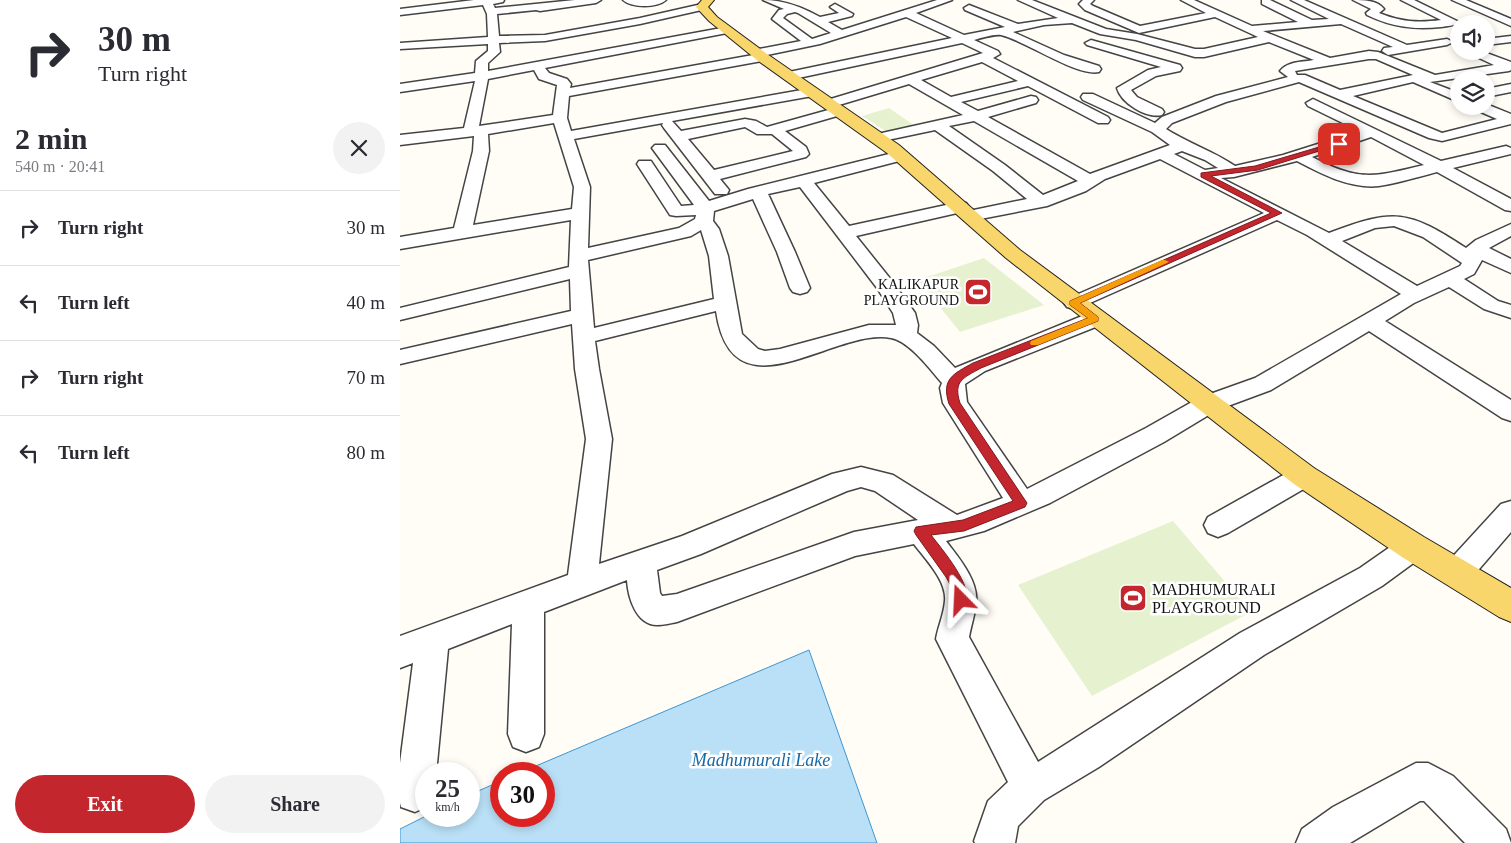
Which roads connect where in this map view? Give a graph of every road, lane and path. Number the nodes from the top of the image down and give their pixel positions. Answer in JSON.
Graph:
{"nodes":[{"id":1,"x":596,"y":0,"type":"edge"},
{"id":2,"x":628,"y":0,"type":"edge"},
{"id":3,"x":661,"y":0,"type":"edge"},
{"id":4,"x":768,"y":0,"type":"edge"},
{"id":5,"x":947,"y":0,"type":"edge"},
{"id":6,"x":1296,"y":0,"type":"edge"},
{"id":7,"x":1406,"y":0,"type":"edge"},
{"id":8,"x":1457,"y":0,"type":"edge"},
{"id":9,"x":493,"y":1,"type":"edge"},
{"id":10,"x":1086,"y":1,"type":"edge"},
{"id":11,"x":1187,"y":1,"type":"edge"},
{"id":12,"x":468,"y":2,"type":"edge"},
{"id":13,"x":1266,"y":2,"type":"dead end"},
{"id":14,"x":705,"y":3,"type":"edge"},
{"id":15,"x":1354,"y":3,"type":"edge"},
{"id":16,"x":838,"y":4,"type":"edge"},
{"id":17,"x":852,"y":4,"type":"dead end"},
{"id":18,"x":1026,"y":4,"type":"edge"},
{"id":19,"x":429,"y":5,"type":"edge"},
{"id":20,"x":508,"y":5,"type":"edge"},
{"id":21,"x":789,"y":6,"type":"edge"},
{"id":22,"x":1335,"y":6,"type":"dead end"},
{"id":23,"x":1310,"y":7,"type":"junction"},
{"id":24,"x":969,"y":8,"type":"dead end"},
{"id":25,"x":918,"y":9,"type":"junction"},
{"id":26,"x":881,"y":11,"type":"dead end"},
{"id":27,"x":400,"y":12,"type":"edge"},
{"id":28,"x":491,"y":12,"type":"junction"},
{"id":29,"x":1216,"y":14,"type":"junction"},
{"id":30,"x":901,"y":15,"type":"junction"},
{"id":31,"x":541,"y":16,"type":"edge"},
{"id":32,"x":1264,"y":18,"type":"dead end"},
{"id":33,"x":438,"y":19,"type":"dead end"},
{"id":34,"x":950,"y":20,"type":"dead end"},
{"id":35,"x":1072,"y":20,"type":"junction"},
{"id":36,"x":819,"y":21,"type":"junction"},
{"id":37,"x":1049,"y":21,"type":"junction"},
{"id":38,"x":1339,"y":21,"type":"junction"},
{"id":39,"x":1450,"y":21,"type":"edge"},
{"id":40,"x":1450,"y":23,"type":"edge"},
{"id":41,"x":1511,"y":23,"type":"edge"},
{"id":42,"x":1034,"y":24,"type":"junction"},
{"id":43,"x":1311,"y":24,"type":"junction"},
{"id":44,"x":967,"y":26,"type":"dead end"},
{"id":45,"x":1282,"y":26,"type":"junction"},
{"id":46,"x":1407,"y":27,"type":"junction"},
{"id":47,"x":1017,"y":28,"type":"junction"},
{"id":48,"x":1249,"y":29,"type":"junction"},
{"id":49,"x":1495,"y":29,"type":"dead end"},
{"id":50,"x":727,"y":30,"type":"junction"},
{"id":51,"x":994,"y":32,"type":"junction"},
{"id":52,"x":1057,"y":32,"type":"dead end"},
{"id":53,"x":840,"y":34,"type":"junction"},
{"id":54,"x":1511,"y":34,"type":"edge"},
{"id":55,"x":439,"y":37,"type":"junction"},
{"id":56,"x":1270,"y":38,"type":"junction"},
{"id":57,"x":962,"y":39,"type":"junction"},
{"id":58,"x":1511,"y":39,"type":"edge"},
{"id":59,"x":1080,"y":40,"type":"dead end"},
{"id":60,"x":492,"y":41,"type":"junction"},
{"id":61,"x":1495,"y":41,"type":"edge"},
{"id":62,"x":810,"y":43,"type":"junction"},
{"id":63,"x":1450,"y":43,"type":"edge"},
{"id":64,"x":1450,"y":45,"type":"edge"},
{"id":65,"x":400,"y":46,"type":"edge"},
{"id":66,"x":1038,"y":47,"type":"junction"},
{"id":67,"x":1405,"y":48,"type":"junction"},
{"id":68,"x":1023,"y":50,"type":"dead end"},
{"id":69,"x":1006,"y":54,"type":"dead end"},
{"id":70,"x":760,"y":55,"type":"junction"},
{"id":71,"x":1373,"y":55,"type":"junction"},
{"id":72,"x":988,"y":57,"type":"junction"},
{"id":73,"x":1494,"y":60,"type":"edge"},
{"id":74,"x":1331,"y":61,"type":"junction"},
{"id":75,"x":538,"y":66,"type":"junction"},
{"id":76,"x":1510,"y":66,"type":"edge"},
{"id":77,"x":1095,"y":69,"type":"dead end"},
{"id":78,"x":482,"y":76,"type":"junction"},
{"id":79,"x":789,"y":76,"type":"junction"},
{"id":80,"x":1017,"y":76,"type":"junction"},
{"id":81,"x":1425,"y":76,"type":"junction"},
{"id":82,"x":1446,"y":77,"type":"junction"},
{"id":83,"x":1300,"y":78,"type":"junction"},
{"id":84,"x":909,"y":79,"type":"junction"},
{"id":85,"x":1412,"y":79,"type":"junction"},
{"id":86,"x":1450,"y":79,"type":"edge"},
{"id":87,"x":1030,"y":82,"type":"junction"},
{"id":88,"x":433,"y":83,"type":"junction"},
{"id":89,"x":1390,"y":84,"type":"junction"},
{"id":90,"x":400,"y":88,"type":"edge"},
{"id":91,"x":1005,"y":88,"type":"junction"},
{"id":92,"x":1339,"y":88,"type":"junction"},
{"id":93,"x":1368,"y":88,"type":"junction"},
{"id":94,"x":1511,"y":88,"type":"edge"},
{"id":95,"x":1495,"y":91,"type":"edge"},
{"id":96,"x":562,"y":94,"type":"junction"},
{"id":97,"x":1450,"y":94,"type":"edge"},
{"id":98,"x":1495,"y":96,"type":"edge"},
{"id":99,"x":1393,"y":100,"type":"dead end"},
{"id":100,"x":950,"y":101,"type":"junction"},
{"id":101,"x":827,"y":102,"type":"junction"},
{"id":102,"x":1511,"y":102,"type":"edge"},
{"id":103,"x":1313,"y":103,"type":"junction"},
{"id":104,"x":1495,"y":113,"type":"edge"},
{"id":105,"x":976,"y":116,"type":"junction"},
{"id":106,"x":664,"y":118,"type":"junction"},
{"id":107,"x":1170,"y":119,"type":"junction"},
{"id":108,"x":1103,"y":120,"type":"dead end"},
{"id":109,"x":1510,"y":120,"type":"edge"},
{"id":110,"x":938,"y":125,"type":"junction"},
{"id":111,"x":563,"y":127,"type":"junction"},
{"id":112,"x":774,"y":129,"type":"junction"},
{"id":113,"x":1157,"y":129,"type":"junction"},
{"id":114,"x":476,"y":131,"type":"junction"},
{"id":115,"x":1372,"y":132,"type":"junction"},
{"id":116,"x":678,"y":136,"type":"junction"},
{"id":117,"x":878,"y":138,"type":"junction"},
{"id":118,"x":1354,"y":138,"type":"junction"},
{"id":119,"x":400,"y":140,"type":"edge"},
{"id":120,"x":1179,"y":144,"type":"junction"},
{"id":121,"x":660,"y":148,"type":"dead end"},
{"id":122,"x":1506,"y":151,"type":"dead end"},
{"id":123,"x":1161,"y":154,"type":"junction"},
{"id":124,"x":902,"y":156,"type":"junction"},
{"id":125,"x":1299,"y":156,"type":"junction"},
{"id":126,"x":1437,"y":166,"type":"junction"},
{"id":127,"x":676,"y":169,"type":"junction"},
{"id":128,"x":1234,"y":172,"type":"junction"},
{"id":129,"x":1203,"y":175,"type":"junction"},
{"id":130,"x":711,"y":176,"type":"junction"},
{"id":131,"x":804,"y":181,"type":"junction"},
{"id":132,"x":1090,"y":181,"type":"junction"},
{"id":133,"x":758,"y":192,"type":"junction"},
{"id":134,"x":729,"y":199,"type":"junction"},
{"id":135,"x":1041,"y":202,"type":"junction"},
{"id":136,"x":1511,"y":206,"type":"edge"},
{"id":137,"x":965,"y":212,"type":"junction"},
{"id":138,"x":580,"y":213,"type":"junction"},
{"id":139,"x":1278,"y":213,"type":"junction"},
{"id":140,"x":705,"y":215,"type":"junction"},
{"id":141,"x":1511,"y":229,"type":"edge"},
{"id":142,"x":463,"y":232,"type":"junction"},
{"id":143,"x":844,"y":232,"type":"junction"},
{"id":144,"x":1328,"y":240,"type":"junction"},
{"id":145,"x":400,"y":243,"type":"edge"},
{"id":146,"x":1474,"y":255,"type":"junction"},
{"id":147,"x":578,"y":264,"type":"junction"},
{"id":148,"x":1511,"y":268,"type":"edge"},
{"id":149,"x":1449,"y":278,"type":"junction"},
{"id":150,"x":800,"y":288,"type":"dead end"},
{"id":151,"x":1416,"y":294,"type":"junction"},
{"id":152,"x":725,"y":303,"type":"junction"},
{"id":153,"x":1074,"y":303,"type":"junction"},
{"id":154,"x":1511,"y":312,"type":"edge"},
{"id":155,"x":400,"y":314,"type":"edge"},
{"id":156,"x":582,"y":315,"type":"junction"},
{"id":157,"x":1095,"y":319,"type":"junction"},
{"id":158,"x":1369,"y":321,"type":"junction"},
{"id":159,"x":906,"y":335,"type":"junction"},
{"id":160,"x":584,"y":337,"type":"junction"},
{"id":161,"x":400,"y":357,"type":"edge"},
{"id":162,"x":954,"y":381,"type":"junction"},
{"id":163,"x":1208,"y":404,"type":"junction"},
{"id":164,"x":1511,"y":412,"type":"edge"},
{"id":165,"x":1304,"y":476,"type":"junction"},
{"id":166,"x":1021,"y":503,"type":"junction"},
{"id":167,"x":1511,"y":512,"type":"edge"},
{"id":168,"x":1218,"y":526,"type":"dead end"},
{"id":169,"x":954,"y":528,"type":"junction"},
{"id":170,"x":921,"y":531,"type":"junction"},
{"id":171,"x":1413,"y":547,"type":"junction"},
{"id":172,"x":642,"y":562,"type":"junction"},
{"id":173,"x":1457,"y":573,"type":"junction"},
{"id":174,"x":582,"y":583,"type":"junction"},
{"id":175,"x":528,"y":604,"type":"junction"},
{"id":176,"x":1511,"y":606,"type":"edge"},
{"id":177,"x":433,"y":639,"type":"junction"},
{"id":178,"x":400,"y":652,"type":"edge"},
{"id":179,"x":526,"y":734,"type":"dead end"},
{"id":180,"x":419,"y":762,"type":"edge"},
{"id":181,"x":1031,"y":788,"type":"junction"},
{"id":182,"x":995,"y":843,"type":"edge"},
{"id":183,"x":1316,"y":843,"type":"edge"},
{"id":184,"x":1492,"y":843,"type":"edge"}],
"edges":[{"from":1,"to":31,"type":"street"},
{"from":2,"to":3,"type":"street"},
{"from":4,"to":21,"type":"street"},
{"from":5,"to":25,"type":"street"},
{"from":6,"to":23,"type":"street"},
{"from":7,"to":39,"type":"street"},
{"from":8,"to":41,"type":"street"},
{"from":9,"to":12,"type":"street"},
{"from":9,"to":28,"type":"street"},
{"from":10,"to":29,"type":"street"},
{"from":11,"to":29,"type":"street"},
{"from":12,"to":19,"type":"street"},
{"from":13,"to":43,"type":"street"},
{"from":14,"to":31,"type":"street"},
{"from":14,"to":50,"type":"main road"},
{"from":15,"to":46,"type":"street"},
{"from":16,"to":17,"type":"street"},
{"from":16,"to":36,"type":"street"},
{"from":18,"to":35,"type":"street"},
{"from":18,"to":37,"type":"street"},
{"from":19,"to":27,"type":"street"},
{"from":19,"to":33,"type":"street"},
{"from":20,"to":28,"type":"street"},
{"from":20,"to":31,"type":"street"},
{"from":21,"to":36,"type":"street"},
{"from":21,"to":62,"type":"street"},
{"from":22,"to":23,"type":"street"},
{"from":23,"to":38,"type":"street"},
{"from":24,"to":47,"type":"street"},
{"from":25,"to":30,"type":"street"},
{"from":25,"to":34,"type":"street"},
{"from":26,"to":30,"type":"street"},
{"from":28,"to":60,"type":"street"},
{"from":29,"to":48,"type":"street"},
{"from":30,"to":53,"type":"street"},
{"from":30,"to":57,"type":"street"},
{"from":31,"to":60,"type":"street"},
{"from":32,"to":45,"type":"street"},
{"from":35,"to":37,"type":"street"},
{"from":35,"to":56,"type":"street"},
{"from":36,"to":53,"type":"street"},
{"from":37,"to":42,"type":"street"},
{"from":38,"to":43,"type":"street"},
{"from":38,"to":67,"type":"street"},
{"from":40,"to":46,"type":"street"},
{"from":42,"to":47,"type":"street"},
{"from":42,"to":52,"type":"street"},
{"from":43,"to":45,"type":"street"},
{"from":44,"to":51,"type":"street"},
{"from":45,"to":48,"type":"street"},
{"from":46,"to":63,"type":"street"},
{"from":47,"to":51,"type":"street"},
{"from":48,"to":56,"type":"street"},
{"from":49,"to":54,"type":"street"},
{"from":50,"to":70,"type":"main road"},
{"from":50,"to":75,"type":"street"},
{"from":51,"to":57,"type":"street"},
{"from":51,"to":66,"type":"street"},
{"from":53,"to":62,"type":"street"},
{"from":55,"to":60,"type":"street"},
{"from":55,"to":65,"type":"street"},
{"from":55,"to":88,"type":"street"},
{"from":56,"to":74,"type":"street"},
{"from":57,"to":72,"type":"street"},
{"from":57,"to":79,"type":"street"},
{"from":58,"to":61,"type":"street"},
{"from":59,"to":107,"type":"street"},
{"from":60,"to":78,"type":"street"},
{"from":62,"to":70,"type":"street"},
{"from":64,"to":67,"type":"street"},
{"from":66,"to":68,"type":"street"},
{"from":66,"to":77,"type":"street"},
{"from":67,"to":71,"type":"street"},
{"from":69,"to":72,"type":"street"},
{"from":70,"to":79,"type":"main road"},
{"from":70,"to":96,"type":"street"},
{"from":71,"to":74,"type":"street"},
{"from":71,"to":81,"type":"street"},
{"from":72,"to":80,"type":"street"},
{"from":72,"to":84,"type":"street"},
{"from":73,"to":76,"type":"street"},
{"from":74,"to":83,"type":"street"},
{"from":74,"to":89,"type":"street"},
{"from":75,"to":78,"type":"street"},
{"from":75,"to":96,"type":"street"},
{"from":76,"to":82,"type":"street"},
{"from":78,"to":88,"type":"street"},
{"from":78,"to":114,"type":"street"},
{"from":79,"to":101,"type":"main road"},
{"from":80,"to":87,"type":"street"},
{"from":80,"to":113,"type":"street"},
{"from":81,"to":82,"type":"street"},
{"from":81,"to":85,"type":"street"},
{"from":82,"to":86,"type":"street"},
{"from":83,"to":92,"type":"street"},
{"from":83,"to":107,"type":"street"},
{"from":84,"to":100,"type":"street"},
{"from":84,"to":101,"type":"street"},
{"from":85,"to":89,"type":"street"},
{"from":85,"to":97,"type":"street"},
{"from":87,"to":91,"type":"street"},
{"from":87,"to":108,"type":"street"},
{"from":88,"to":90,"type":"street"},
{"from":89,"to":93,"type":"street"},
{"from":91,"to":100,"type":"street"},
{"from":91,"to":105,"type":"street"},
{"from":92,"to":93,"type":"street"},
{"from":92,"to":103,"type":"street"},
{"from":92,"to":109,"type":"street"},
{"from":93,"to":99,"type":"street"},
{"from":94,"to":95,"type":"street"},
{"from":96,"to":111,"type":"street"},
{"from":98,"to":102,"type":"street"},
{"from":100,"to":105,"type":"street"},
{"from":101,"to":106,"type":"street"},
{"from":101,"to":112,"type":"street"},
{"from":101,"to":117,"type":"main road"},
{"from":103,"to":115,"type":"street"},
{"from":103,"to":118,"type":"street"},
{"from":104,"to":109,"type":"street"},
{"from":105,"to":110,"type":"street"},
{"from":105,"to":132,"type":"street"},
{"from":106,"to":111,"type":"street"},
{"from":106,"to":116,"type":"street"},
{"from":107,"to":113,"type":"street"},
{"from":110,"to":117,"type":"street"},
{"from":110,"to":135,"type":"street"},
{"from":111,"to":114,"type":"street"},
{"from":111,"to":138,"type":"street"},
{"from":112,"to":116,"type":"street"},
{"from":112,"to":130,"type":"street"},
{"from":113,"to":120,"type":"street"},
{"from":114,"to":119,"type":"street"},
{"from":114,"to":142,"type":"street"},
{"from":115,"to":118,"type":"street"},
{"from":115,"to":126,"type":"street"},
{"from":116,"to":130,"type":"street"},
{"from":117,"to":124,"type":"main road"},
{"from":118,"to":125,"type":"street"},
{"from":120,"to":123,"type":"street"},
{"from":120,"to":128,"type":"street"},
{"from":121,"to":127,"type":"street"},
{"from":122,"to":126,"type":"street"},
{"from":123,"to":129,"type":"street"},
{"from":123,"to":132,"type":"street"},
{"from":124,"to":131,"type":"street"},
{"from":124,"to":137,"type":"main road"},
{"from":125,"to":126,"type":"street"},
{"from":125,"to":128,"type":"street"},
{"from":126,"to":136,"type":"street"},
{"from":127,"to":140,"type":"street"},
{"from":127,"to":140,"type":"street"},
{"from":128,"to":129,"type":"street"},
{"from":129,"to":139,"type":"street"},
{"from":130,"to":134,"type":"street"},
{"from":131,"to":133,"type":"street"},
{"from":131,"to":143,"type":"street"},
{"from":132,"to":135,"type":"street"},
{"from":133,"to":134,"type":"street"},
{"from":133,"to":150,"type":"street"},
{"from":134,"to":140,"type":"street"},
{"from":135,"to":137,"type":"street"},
{"from":137,"to":143,"type":"street"},
{"from":137,"to":153,"type":"main road"},
{"from":138,"to":142,"type":"street"},
{"from":138,"to":147,"type":"street"},
{"from":139,"to":144,"type":"street"},
{"from":139,"to":153,"type":"street"},
{"from":140,"to":147,"type":"street"},
{"from":140,"to":152,"type":"street"},
{"from":141,"to":146,"type":"street"},
{"from":142,"to":145,"type":"street"},
{"from":143,"to":159,"type":"street"},
{"from":144,"to":146,"type":"street"},
{"from":144,"to":151,"type":"street"},
{"from":146,"to":148,"type":"street"},
{"from":146,"to":149,"type":"street"},
{"from":147,"to":155,"type":"street"},
{"from":147,"to":156,"type":"street"},
{"from":149,"to":151,"type":"street"},
{"from":149,"to":154,"type":"street"},
{"from":151,"to":158,"type":"street"},
{"from":152,"to":159,"type":"street"},
{"from":152,"to":160,"type":"street"},
{"from":153,"to":157,"type":"main road"},
{"from":156,"to":160,"type":"street"},
{"from":156,"to":161,"type":"street"},
{"from":157,"to":162,"type":"street"},
{"from":157,"to":163,"type":"main road"},
{"from":158,"to":163,"type":"street"},
{"from":158,"to":164,"type":"street"},
{"from":159,"to":162,"type":"street"},
{"from":160,"to":174,"type":"street"},
{"from":162,"to":166,"type":"street"},
{"from":163,"to":165,"type":"main road"},
{"from":163,"to":166,"type":"street"},
{"from":165,"to":168,"type":"street"},
{"from":165,"to":171,"type":"main road"},
{"from":166,"to":169,"type":"street"},
{"from":167,"to":173,"type":"street"},
{"from":169,"to":170,"type":"street"},
{"from":169,"to":172,"type":"street"},
{"from":170,"to":172,"type":"street"},
{"from":170,"to":181,"type":"street"},
{"from":171,"to":173,"type":"main road"},
{"from":171,"to":181,"type":"street"},
{"from":172,"to":174,"type":"street"},
{"from":173,"to":176,"type":"main road"},
{"from":174,"to":175,"type":"street"},
{"from":175,"to":177,"type":"street"},
{"from":175,"to":179,"type":"street"},
{"from":177,"to":178,"type":"street"},
{"from":177,"to":180,"type":"street"},
{"from":181,"to":182,"type":"street"},
{"from":183,"to":184,"type":"street"}]}
